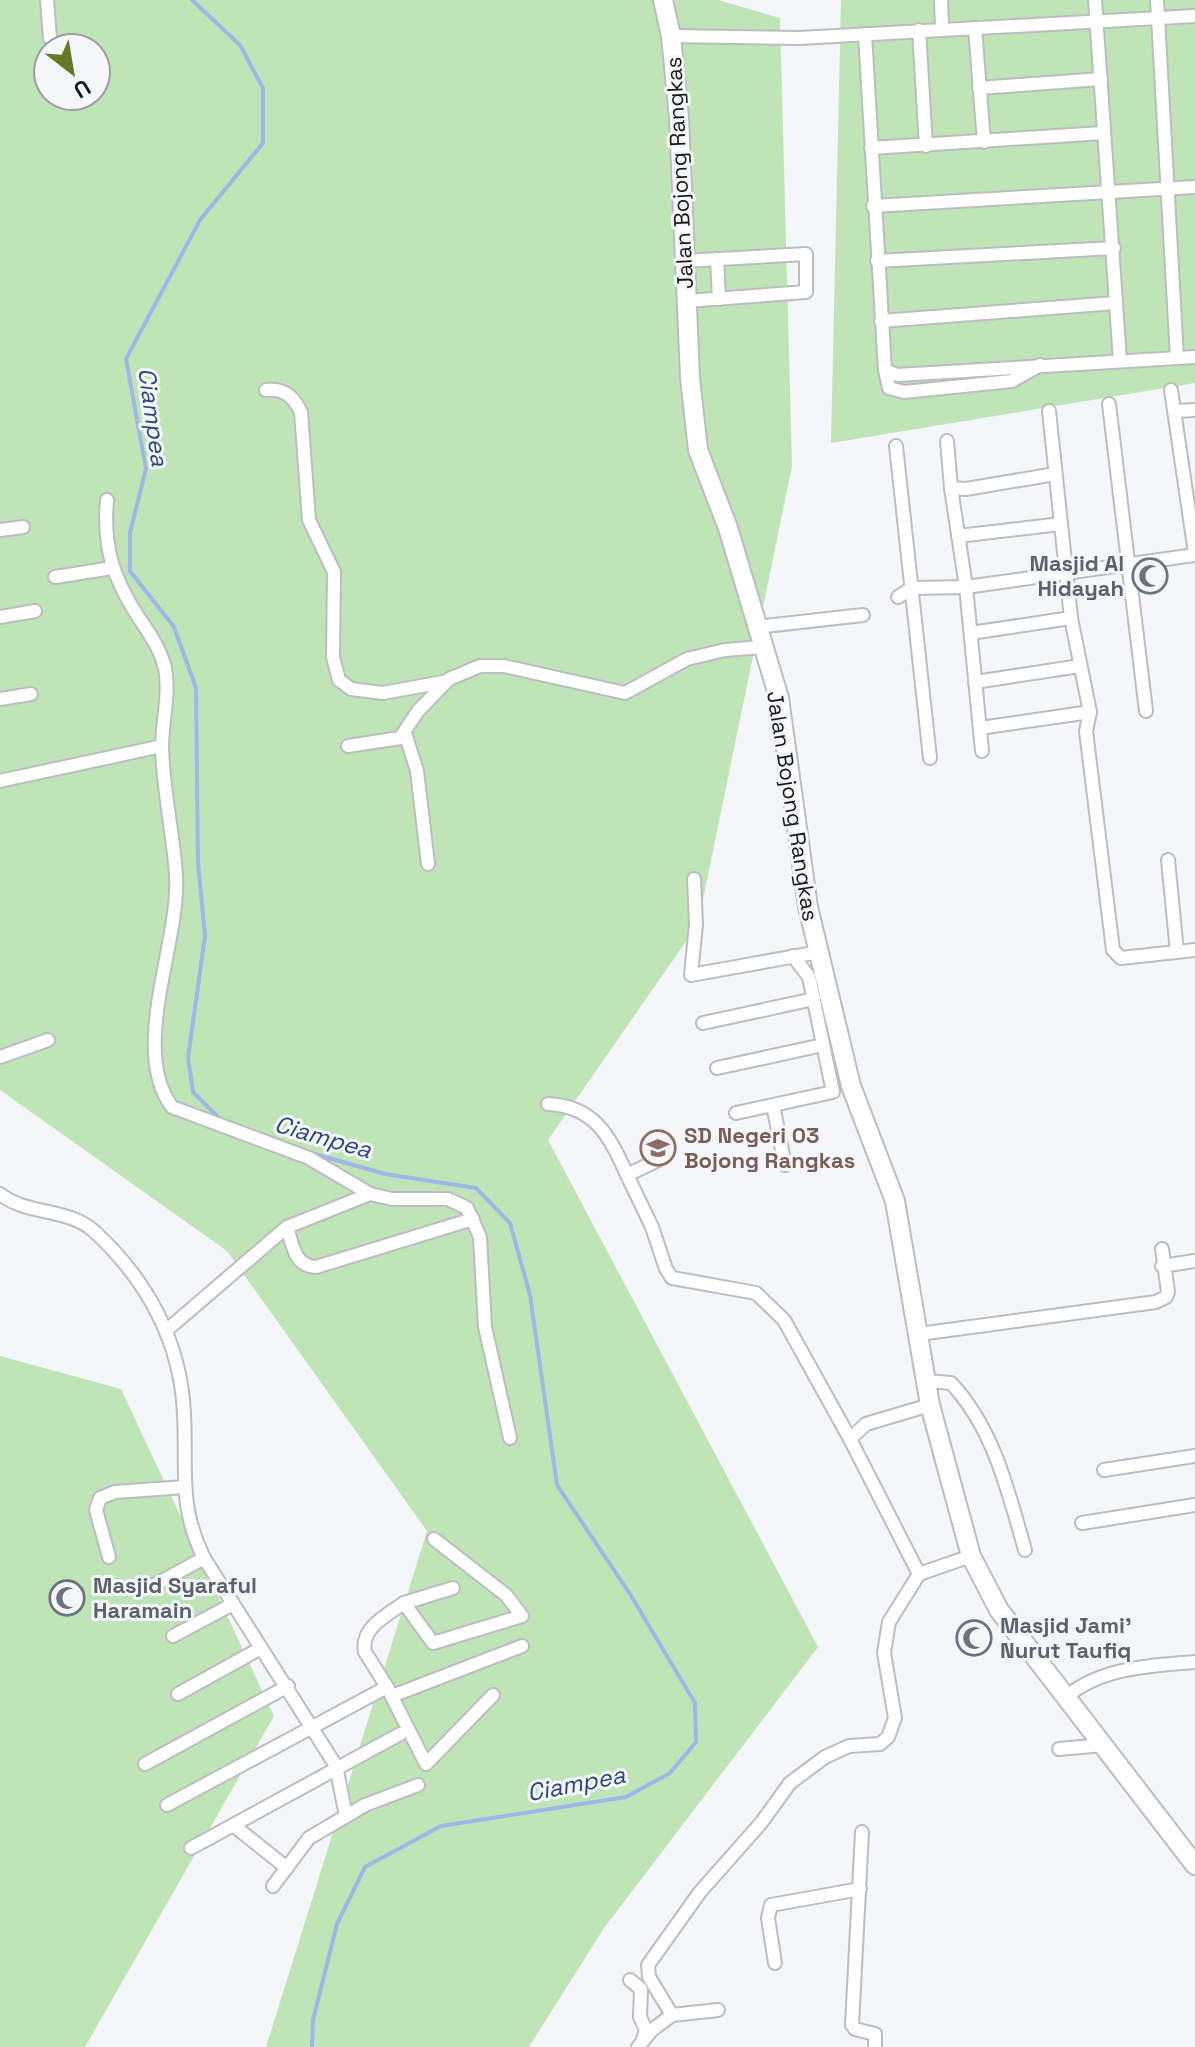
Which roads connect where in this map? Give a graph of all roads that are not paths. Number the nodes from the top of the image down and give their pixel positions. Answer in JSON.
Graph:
{"nodes":[{"id":1,"x":47,"y":0,"type":"edge"},
{"id":2,"x":663,"y":0,"type":"edge"},
{"id":3,"x":941,"y":0,"type":"edge"},
{"id":4,"x":1095,"y":0,"type":"edge"},
{"id":5,"x":1157,"y":0,"type":"edge"},
{"id":6,"x":1195,"y":16,"type":"edge"},
{"id":7,"x":1158,"y":17,"type":"junction"},
{"id":8,"x":1096,"y":20,"type":"junction"},
{"id":9,"x":942,"y":28,"type":"junction"},
{"id":10,"x":975,"y":28,"type":"junction"},
{"id":11,"x":919,"y":30,"type":"junction"},
{"id":12,"x":50,"y":32,"type":"edge"},
{"id":13,"x":865,"y":34,"type":"junction"},
{"id":14,"x":671,"y":36,"type":"junction"},
{"id":15,"x":1101,"y":79,"type":"junction"},
{"id":16,"x":979,"y":88,"type":"junction"},
{"id":17,"x":1103,"y":133,"type":"junction"},
{"id":18,"x":984,"y":142,"type":"junction"},
{"id":19,"x":926,"y":146,"type":"junction"},
{"id":20,"x":871,"y":148,"type":"junction"},
{"id":21,"x":1195,"y":187,"type":"edge"},
{"id":22,"x":1169,"y":188,"type":"junction"},
{"id":23,"x":1108,"y":191,"type":"junction"},
{"id":24,"x":873,"y":206,"type":"junction"},
{"id":25,"x":1114,"y":248,"type":"junction"},
{"id":26,"x":717,"y":259,"type":"junction"},
{"id":27,"x":685,"y":261,"type":"junction"},
{"id":28,"x":877,"y":261,"type":"junction"},
{"id":29,"x":719,"y":299,"type":"junction"},
{"id":30,"x":687,"y":301,"type":"junction"},
{"id":31,"x":1115,"y":303,"type":"junction"},
{"id":32,"x":881,"y":321,"type":"junction"},
{"id":33,"x":1195,"y":357,"type":"edge"},
{"id":34,"x":1177,"y":358,"type":"junction"},
{"id":35,"x":1120,"y":361,"type":"junction"},
{"id":36,"x":266,"y":390,"type":"dead end"},
{"id":37,"x":1171,"y":390,"type":"dead end"},
{"id":38,"x":1109,"y":404,"type":"dead end"},
{"id":39,"x":1195,"y":410,"type":"edge"},
{"id":40,"x":1049,"y":411,"type":"dead end"},
{"id":41,"x":1176,"y":411,"type":"junction"},
{"id":42,"x":947,"y":441,"type":"dead end"},
{"id":43,"x":896,"y":446,"type":"dead end"},
{"id":44,"x":1195,"y":459,"type":"edge"},
{"id":45,"x":1181,"y":460,"type":"junction"},
{"id":46,"x":1055,"y":474,"type":"junction"},
{"id":47,"x":951,"y":488,"type":"junction"},
{"id":48,"x":107,"y":500,"type":"dead end"},
{"id":49,"x":1191,"y":506,"type":"edge"},
{"id":50,"x":1061,"y":524,"type":"junction"},
{"id":51,"x":23,"y":527,"type":"dead end"},
{"id":52,"x":0,"y":530,"type":"edge"},
{"id":53,"x":958,"y":536,"type":"junction"},
{"id":54,"x":1195,"y":554,"type":"edge"},
{"id":55,"x":1128,"y":564,"type":"junction"},
{"id":56,"x":112,"y":568,"type":"junction"},
{"id":57,"x":1067,"y":574,"type":"junction"},
{"id":58,"x":55,"y":577,"type":"dead end"},
{"id":59,"x":966,"y":587,"type":"junction"},
{"id":60,"x":912,"y":588,"type":"junction"},
{"id":61,"x":898,"y":597,"type":"dead end"},
{"id":62,"x":35,"y":611,"type":"dead end"},
{"id":63,"x":863,"y":615,"type":"dead end"},
{"id":64,"x":0,"y":617,"type":"edge"},
{"id":65,"x":1071,"y":618,"type":"junction"},
{"id":66,"x":756,"y":627,"type":"junction"},
{"id":67,"x":971,"y":633,"type":"junction"},
{"id":68,"x":762,"y":647,"type":"junction"},
{"id":69,"x":1080,"y":666,"type":"junction"},
{"id":70,"x":449,"y":679,"type":"junction"},
{"id":71,"x":975,"y":682,"type":"junction"},
{"id":72,"x":31,"y":694,"type":"dead end"},
{"id":73,"x":0,"y":699,"type":"edge"},
{"id":74,"x":1146,"y":711,"type":"dead end"},
{"id":75,"x":1090,"y":712,"type":"junction"},
{"id":76,"x":980,"y":728,"type":"junction"},
{"id":77,"x":405,"y":733,"type":"junction"},
{"id":78,"x":162,"y":746,"type":"junction"},
{"id":79,"x":348,"y":746,"type":"dead end"},
{"id":80,"x":982,"y":751,"type":"dead end"},
{"id":81,"x":930,"y":758,"type":"dead end"},
{"id":82,"x":0,"y":781,"type":"edge"},
{"id":83,"x":1168,"y":860,"type":"dead end"},
{"id":84,"x":428,"y":864,"type":"dead end"},
{"id":85,"x":694,"y":879,"type":"dead end"},
{"id":86,"x":1195,"y":950,"type":"edge"},
{"id":87,"x":819,"y":952,"type":"junction"},
{"id":88,"x":1177,"y":952,"type":"junction"},
{"id":89,"x":793,"y":956,"type":"junction"},
{"id":90,"x":814,"y":999,"type":"junction"},
{"id":91,"x":703,"y":1023,"type":"dead end"},
{"id":92,"x":48,"y":1040,"type":"dead end"},
{"id":93,"x":823,"y":1045,"type":"junction"},
{"id":94,"x":0,"y":1057,"type":"edge"},
{"id":95,"x":717,"y":1068,"type":"dead end"},
{"id":96,"x":548,"y":1104,"type":"dead end"},
{"id":97,"x":773,"y":1105,"type":"junction"},
{"id":98,"x":736,"y":1113,"type":"dead end"},
{"id":99,"x":658,"y":1160,"type":"dead end"},
{"id":100,"x":785,"y":1165,"type":"dead end"},
{"id":101,"x":627,"y":1175,"type":"junction"},
{"id":102,"x":0,"y":1194,"type":"edge"},
{"id":103,"x":370,"y":1194,"type":"junction"},
{"id":104,"x":473,"y":1219,"type":"junction"},
{"id":105,"x":287,"y":1227,"type":"junction"},
{"id":106,"x":1162,"y":1249,"type":"dead end"},
{"id":107,"x":1195,"y":1261,"type":"edge"},
{"id":108,"x":1162,"y":1266,"type":"junction"},
{"id":109,"x":168,"y":1329,"type":"junction"},
{"id":110,"x":919,"y":1334,"type":"junction"},
{"id":111,"x":927,"y":1381,"type":"junction"},
{"id":112,"x":930,"y":1405,"type":"junction"},
{"id":113,"x":510,"y":1438,"type":"dead end"},
{"id":114,"x":850,"y":1439,"type":"junction"},
{"id":115,"x":1195,"y":1456,"type":"edge"},
{"id":116,"x":1104,"y":1470,"type":"dead end"},
{"id":117,"x":185,"y":1487,"type":"junction"},
{"id":118,"x":1195,"y":1505,"type":"edge"},
{"id":119,"x":1082,"y":1523,"type":"dead end"},
{"id":120,"x":434,"y":1539,"type":"dead end"},
{"id":121,"x":1025,"y":1550,"type":"dead end"},
{"id":122,"x":971,"y":1556,"type":"junction"},
{"id":123,"x":109,"y":1557,"type":"dead end"},
{"id":124,"x":204,"y":1558,"type":"junction"},
{"id":125,"x":919,"y":1574,"type":"junction"},
{"id":126,"x":151,"y":1587,"type":"dead end"},
{"id":127,"x":453,"y":1588,"type":"dead end"},
{"id":128,"x":404,"y":1603,"type":"junction"},
{"id":129,"x":233,"y":1604,"type":"junction"},
{"id":130,"x":173,"y":1636,"type":"dead end"},
{"id":131,"x":522,"y":1646,"type":"dead end"},
{"id":132,"x":261,"y":1648,"type":"junction"},
{"id":133,"x":1195,"y":1662,"type":"edge"},
{"id":134,"x":288,"y":1686,"type":"junction"},
{"id":135,"x":389,"y":1692,"type":"junction"},
{"id":136,"x":178,"y":1694,"type":"dead end"},
{"id":137,"x":493,"y":1695,"type":"dead end"},
{"id":138,"x":1066,"y":1697,"type":"junction"},
{"id":139,"x":313,"y":1727,"type":"junction"},
{"id":140,"x":400,"y":1734,"type":"dead end"},
{"id":141,"x":1104,"y":1745,"type":"junction"},
{"id":142,"x":1059,"y":1749,"type":"dead end"},
{"id":143,"x":145,"y":1764,"type":"dead end"},
{"id":144,"x":336,"y":1766,"type":"junction"},
{"id":145,"x":418,"y":1785,"type":"dead end"},
{"id":146,"x":167,"y":1805,"type":"dead end"},
{"id":147,"x":346,"y":1816,"type":"junction"},
{"id":148,"x":233,"y":1825,"type":"junction"},
{"id":149,"x":862,"y":1832,"type":"dead end"},
{"id":150,"x":191,"y":1848,"type":"dead end"},
{"id":151,"x":1195,"y":1865,"type":"edge"},
{"id":152,"x":287,"y":1868,"type":"junction"},
{"id":153,"x":273,"y":1886,"type":"dead end"},
{"id":154,"x":860,"y":1889,"type":"junction"},
{"id":155,"x":775,"y":1963,"type":"dead end"},
{"id":156,"x":630,"y":1980,"type":"dead end"},
{"id":157,"x":718,"y":2010,"type":"dead end"},
{"id":158,"x":672,"y":2015,"type":"junction"},
{"id":159,"x":640,"y":2045,"type":"edge"},
{"id":160,"x":875,"y":2047,"type":"edge"}],
"edges":[{"from":1,"to":12,"type":"street"},
{"from":2,"to":14,"type":"main road","name":"Jalan Bojong Rangkas"},
{"from":3,"to":9,"type":"street"},
{"from":4,"to":8,"type":"street"},
{"from":5,"to":7,"type":"street"},
{"from":6,"to":7,"type":"street"},
{"from":7,"to":8,"type":"street"},
{"from":7,"to":22,"type":"street"},
{"from":8,"to":10,"type":"street"},
{"from":8,"to":15,"type":"street"},
{"from":9,"to":10,"type":"street"},
{"from":9,"to":11,"type":"street"},
{"from":10,"to":16,"type":"street"},
{"from":11,"to":13,"type":"street"},
{"from":11,"to":19,"type":"street"},
{"from":13,"to":14,"type":"street"},
{"from":13,"to":20,"type":"street"},
{"from":14,"to":27,"type":"main road","name":"Jalan Bojong Rangkas"},
{"from":15,"to":16,"type":"street"},
{"from":15,"to":17,"type":"street"},
{"from":16,"to":18,"type":"street"},
{"from":17,"to":18,"type":"street"},
{"from":17,"to":23,"type":"street"},
{"from":18,"to":19,"type":"street"},
{"from":19,"to":20,"type":"street"},
{"from":20,"to":24,"type":"street"},
{"from":21,"to":22,"type":"street"},
{"from":22,"to":23,"type":"street"},
{"from":22,"to":34,"type":"street"},
{"from":23,"to":24,"type":"street"},
{"from":23,"to":25,"type":"street"},
{"from":24,"to":28,"type":"street"},
{"from":25,"to":28,"type":"street"},
{"from":25,"to":31,"type":"street"},
{"from":26,"to":27,"type":"street"},
{"from":26,"to":29,"type":"street"},
{"from":26,"to":29,"type":"street"},
{"from":27,"to":30,"type":"main road","name":"Jalan Bojong Rangkas"},
{"from":28,"to":32,"type":"street"},
{"from":29,"to":30,"type":"street"},
{"from":30,"to":66,"type":"main road","name":"Jalan Bojong Rangkas"},
{"from":31,"to":32,"type":"street"},
{"from":31,"to":35,"type":"street"},
{"from":32,"to":35,"type":"street"},
{"from":33,"to":34,"type":"street"},
{"from":34,"to":35,"type":"street"},
{"from":36,"to":70,"type":"street"},
{"from":37,"to":41,"type":"street"},
{"from":38,"to":55,"type":"street"},
{"from":39,"to":41,"type":"street"},
{"from":40,"to":46,"type":"street"},
{"from":41,"to":45,"type":"street"},
{"from":42,"to":47,"type":"street"},
{"from":43,"to":60,"type":"street"},
{"from":44,"to":45,"type":"street"},
{"from":45,"to":49,"type":"street"},
{"from":46,"to":47,"type":"street"},
{"from":46,"to":50,"type":"street"},
{"from":47,"to":53,"type":"street"},
{"from":48,"to":56,"type":"street"},
{"from":49,"to":54,"type":"street"},
{"from":50,"to":53,"type":"street"},
{"from":50,"to":57,"type":"street"},
{"from":51,"to":52,"type":"street"},
{"from":53,"to":59,"type":"street"},
{"from":54,"to":55,"type":"street"},
{"from":55,"to":57,"type":"street"},
{"from":55,"to":74,"type":"street"},
{"from":56,"to":58,"type":"street"},
{"from":56,"to":78,"type":"street"},
{"from":57,"to":59,"type":"street"},
{"from":57,"to":65,"type":"street"},
{"from":59,"to":60,"type":"street"},
{"from":59,"to":67,"type":"street"},
{"from":60,"to":61,"type":"street"},
{"from":60,"to":81,"type":"street"},
{"from":62,"to":64,"type":"street"},
{"from":63,"to":66,"type":"street"},
{"from":65,"to":67,"type":"street"},
{"from":65,"to":69,"type":"street"},
{"from":66,"to":68,"type":"main road","name":"Jalan Bojong Rangkas"},
{"from":67,"to":71,"type":"street"},
{"from":68,"to":70,"type":"street"},
{"from":68,"to":87,"type":"main road","name":"Jalan Bojong Rangkas"},
{"from":69,"to":71,"type":"street"},
{"from":69,"to":75,"type":"street"},
{"from":70,"to":77,"type":"street"},
{"from":71,"to":76,"type":"street"},
{"from":72,"to":73,"type":"street"},
{"from":75,"to":76,"type":"street"},
{"from":75,"to":88,"type":"street"},
{"from":76,"to":80,"type":"street"},
{"from":77,"to":79,"type":"street"},
{"from":77,"to":84,"type":"street"},
{"from":78,"to":82,"type":"street"},
{"from":78,"to":103,"type":"street"},
{"from":83,"to":88,"type":"street"},
{"from":85,"to":89,"type":"street"},
{"from":86,"to":88,"type":"street"},
{"from":87,"to":89,"type":"street"},
{"from":87,"to":110,"type":"main road","name":"Jalan Bojong Rangkas"},
{"from":89,"to":90,"type":"street"},
{"from":90,"to":91,"type":"street"},
{"from":90,"to":93,"type":"street"},
{"from":92,"to":94,"type":"street"},
{"from":93,"to":95,"type":"street"},
{"from":93,"to":97,"type":"street"},
{"from":96,"to":101,"type":"street"},
{"from":97,"to":98,"type":"street"},
{"from":97,"to":100,"type":"street"},
{"from":99,"to":101,"type":"street"},
{"from":101,"to":114,"type":"street"},
{"from":102,"to":109,"type":"street"},
{"from":103,"to":104,"type":"street"},
{"from":103,"to":105,"type":"street"},
{"from":104,"to":105,"type":"street"},
{"from":104,"to":113,"type":"street"},
{"from":105,"to":109,"type":"street"},
{"from":106,"to":108,"type":"street"},
{"from":107,"to":108,"type":"street"},
{"from":108,"to":110,"type":"street"},
{"from":109,"to":117,"type":"street"},
{"from":110,"to":111,"type":"main road","name":"Jalan Bojong Rangkas"},
{"from":111,"to":112,"type":"main road","name":"Jalan Bojong Rangkas"},
{"from":111,"to":121,"type":"street"},
{"from":112,"to":114,"type":"street"},
{"from":112,"to":122,"type":"main road","name":"Jalan Bojong Rangkas"},
{"from":114,"to":125,"type":"street"},
{"from":115,"to":116,"type":"street"},
{"from":117,"to":123,"type":"street"},
{"from":117,"to":124,"type":"street"},
{"from":118,"to":119,"type":"street"},
{"from":120,"to":128,"type":"street"},
{"from":122,"to":125,"type":"street"},
{"from":122,"to":138,"type":"main road","name":"Jalan Bojong Rangkas"},
{"from":124,"to":126,"type":"street"},
{"from":124,"to":129,"type":"street"},
{"from":125,"to":158,"type":"street"},
{"from":127,"to":128,"type":"street"},
{"from":128,"to":135,"type":"street"},
{"from":129,"to":130,"type":"street"},
{"from":129,"to":132,"type":"street"},
{"from":131,"to":135,"type":"street"},
{"from":132,"to":134,"type":"street"},
{"from":132,"to":136,"type":"street"},
{"from":133,"to":138,"type":"street"},
{"from":134,"to":139,"type":"street"},
{"from":134,"to":143,"type":"street"},
{"from":135,"to":137,"type":"street"},
{"from":135,"to":139,"type":"street"},
{"from":138,"to":141,"type":"main road","name":"Jalan Bojong Rangkas"},
{"from":139,"to":144,"type":"street"},
{"from":139,"to":146,"type":"street"},
{"from":140,"to":144,"type":"street"},
{"from":141,"to":142,"type":"street"},
{"from":141,"to":151,"type":"main road","name":"Jalan Bojong Rangkas"},
{"from":144,"to":147,"type":"street"},
{"from":144,"to":148,"type":"street"},
{"from":145,"to":147,"type":"street"},
{"from":147,"to":152,"type":"street"},
{"from":148,"to":150,"type":"street"},
{"from":148,"to":152,"type":"street"},
{"from":149,"to":154,"type":"street"},
{"from":152,"to":153,"type":"street"},
{"from":154,"to":155,"type":"street"},
{"from":154,"to":160,"type":"street"},
{"from":156,"to":159,"type":"street"},
{"from":157,"to":158,"type":"street"},
{"from":158,"to":159,"type":"street"}]}
